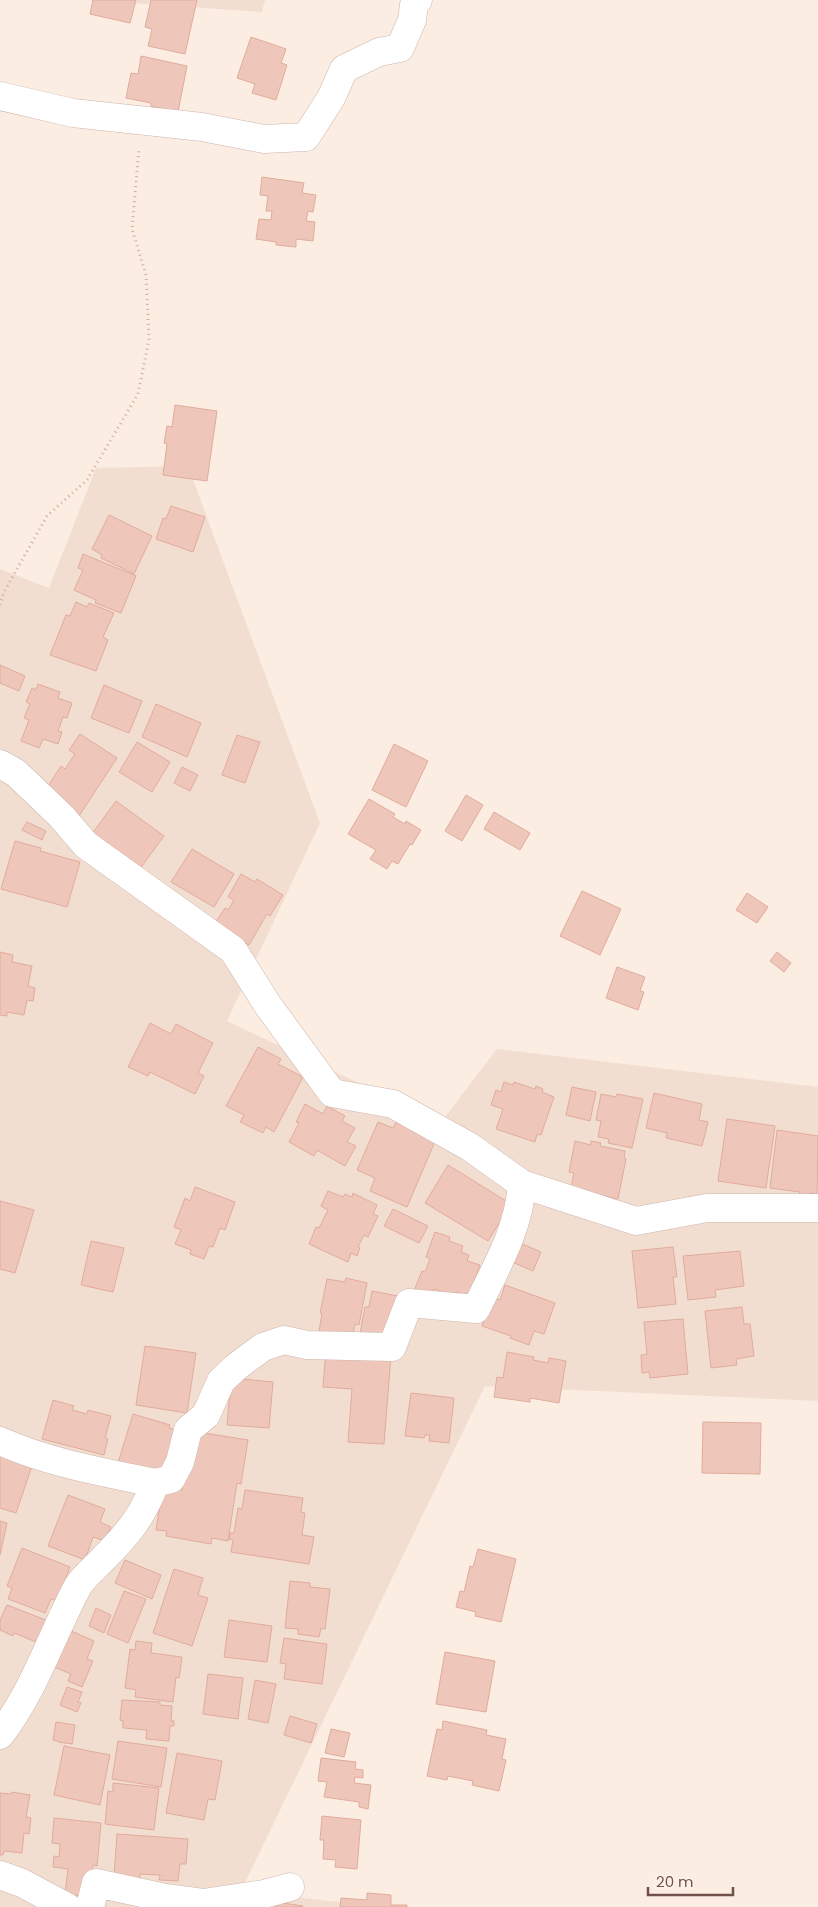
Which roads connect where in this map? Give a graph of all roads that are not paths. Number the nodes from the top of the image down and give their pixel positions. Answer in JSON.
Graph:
{"nodes":[{"id":1,"x":418,"y":0,"type":"edge"},
{"id":2,"x":0,"y":96,"type":"edge"},
{"id":3,"x":0,"y":764,"type":"edge"},
{"id":4,"x":522,"y":1184,"type":"junction"},
{"id":5,"x":818,"y":1208,"type":"edge"},
{"id":6,"x":0,"y":1441,"type":"edge"},
{"id":7,"x":155,"y":1483,"type":"junction"},
{"id":8,"x":0,"y":1735,"type":"edge"},
{"id":9,"x":0,"y":1875,"type":"edge"},
{"id":10,"x":290,"y":1887,"type":"dead end"},
{"id":11,"x":67,"y":1907,"type":"edge"},
{"id":12,"x":90,"y":1907,"type":"edge"}],
"edges":[{"from":1,"to":2,"type":"street"},
{"from":3,"to":4,"type":"street"},
{"from":4,"to":5,"type":"street"},
{"from":4,"to":7,"type":"street"},
{"from":6,"to":7,"type":"street"},
{"from":7,"to":8,"type":"street"},
{"from":9,"to":11,"type":"street"},
{"from":10,"to":12,"type":"street"}]}
